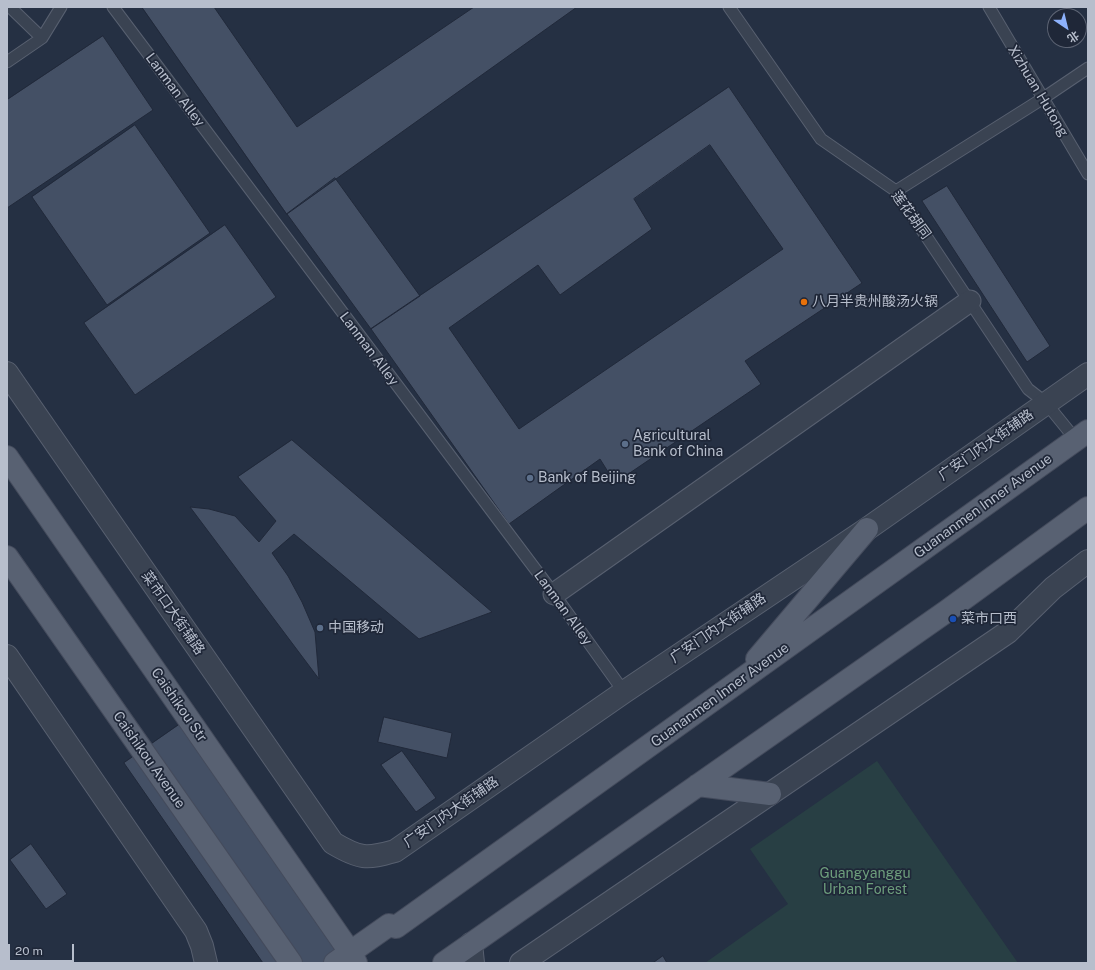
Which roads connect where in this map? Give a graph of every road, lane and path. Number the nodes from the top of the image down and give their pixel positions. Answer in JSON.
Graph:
{"nodes":[{"id":1,"x":10,"y":7,"type":"edge"},
{"id":2,"x":61,"y":7,"type":"edge"},
{"id":3,"x":113,"y":7,"type":"edge"},
{"id":4,"x":729,"y":7,"type":"edge"},
{"id":5,"x":989,"y":7,"type":"edge"},
{"id":6,"x":42,"y":38,"type":"junction"},
{"id":7,"x":7,"y":62,"type":"edge"},
{"id":8,"x":1088,"y":68,"type":"edge"},
{"id":9,"x":1042,"y":99,"type":"junction"},
{"id":10,"x":1088,"y":174,"type":"edge"},
{"id":11,"x":896,"y":191,"type":"junction"},
{"id":12,"x":970,"y":301,"type":"junction"},
{"id":13,"x":7,"y":373,"type":"edge"},
{"id":14,"x":1088,"y":374,"type":"edge"},
{"id":15,"x":1046,"y":403,"type":"junction"},
{"id":16,"x":1082,"y":436,"type":"edge"},
{"id":17,"x":7,"y":457,"type":"edge"},
{"id":18,"x":1088,"y":508,"type":"edge"},
{"id":19,"x":867,"y":529,"type":"junction"},
{"id":20,"x":7,"y":557,"type":"edge"},
{"id":21,"x":1088,"y":561,"type":"edge"},
{"id":22,"x":554,"y":594,"type":"junction"},
{"id":23,"x":7,"y":656,"type":"edge"},
{"id":24,"x":735,"y":684,"type":"junction"},
{"id":25,"x":624,"y":692,"type":"junction"},
{"id":26,"x":698,"y":785,"type":"junction"},
{"id":27,"x":770,"y":794,"type":"junction"},
{"id":28,"x":342,"y":848,"type":"joint"},
{"id":29,"x":472,"y":954,"type":"edge"},
{"id":30,"x":347,"y":959,"type":"edge"},
{"id":31,"x":206,"y":963,"type":"edge"},
{"id":32,"x":292,"y":963,"type":"edge"},
{"id":33,"x":444,"y":963,"type":"edge"},
{"id":34,"x":521,"y":963,"type":"edge"}],
"edges":[{"from":1,"to":6,"type":"lane"},
{"from":2,"to":6,"type":"lane"},
{"from":3,"to":22,"type":"lane","name":"Lanman Alley"},
{"from":4,"to":11,"type":"lane","name":"莲花胡同"},
{"from":5,"to":9,"type":"lane","name":"Xizhuan Hutong"},
{"from":6,"to":7,"type":"lane"},
{"from":8,"to":9,"type":"lane"},
{"from":9,"to":10,"type":"lane","name":"Xizhuan Hutong"},
{"from":9,"to":11,"type":"lane"},
{"from":11,"to":12,"type":"lane","name":"莲花胡同"},
{"from":12,"to":15,"type":"lane","name":"莲花胡同"},
{"from":12,"to":22,"type":"street"},
{"from":13,"to":28,"type":"street","name":"菜市口大街辅路"},
{"from":14,"to":15,"type":"street","name":"广安门内大街辅路"},
{"from":15,"to":16,"type":"lane","name":"莲花胡同"},
{"from":15,"to":19,"type":"street","name":"广安门内大街辅路"},
{"from":16,"to":24,"type":"main road","name":"Guananmen Inner Avenue"},
{"from":17,"to":30,"type":"main road","name":"Caishikou Str"},
{"from":18,"to":26,"type":"main road"},
{"from":19,"to":24,"type":"main road"},
{"from":19,"to":25,"type":"street","name":"广安门内大街辅路"},
{"from":20,"to":32,"type":"main road","name":"Caishikou Avenue"},
{"from":21,"to":27,"type":"street"},
{"from":22,"to":25,"type":"lane","name":"Lanman Alley"},
{"from":23,"to":31,"type":"street"},
{"from":24,"to":30,"type":"main road","name":"Guananmen Inner Avenue"},
{"from":25,"to":28,"type":"street","name":"广安门内大街辅路"},
{"from":26,"to":27,"type":"main road"},
{"from":26,"to":29,"type":"main road"},
{"from":27,"to":34,"type":"street"},
{"from":29,"to":33,"type":"main road"}]}
